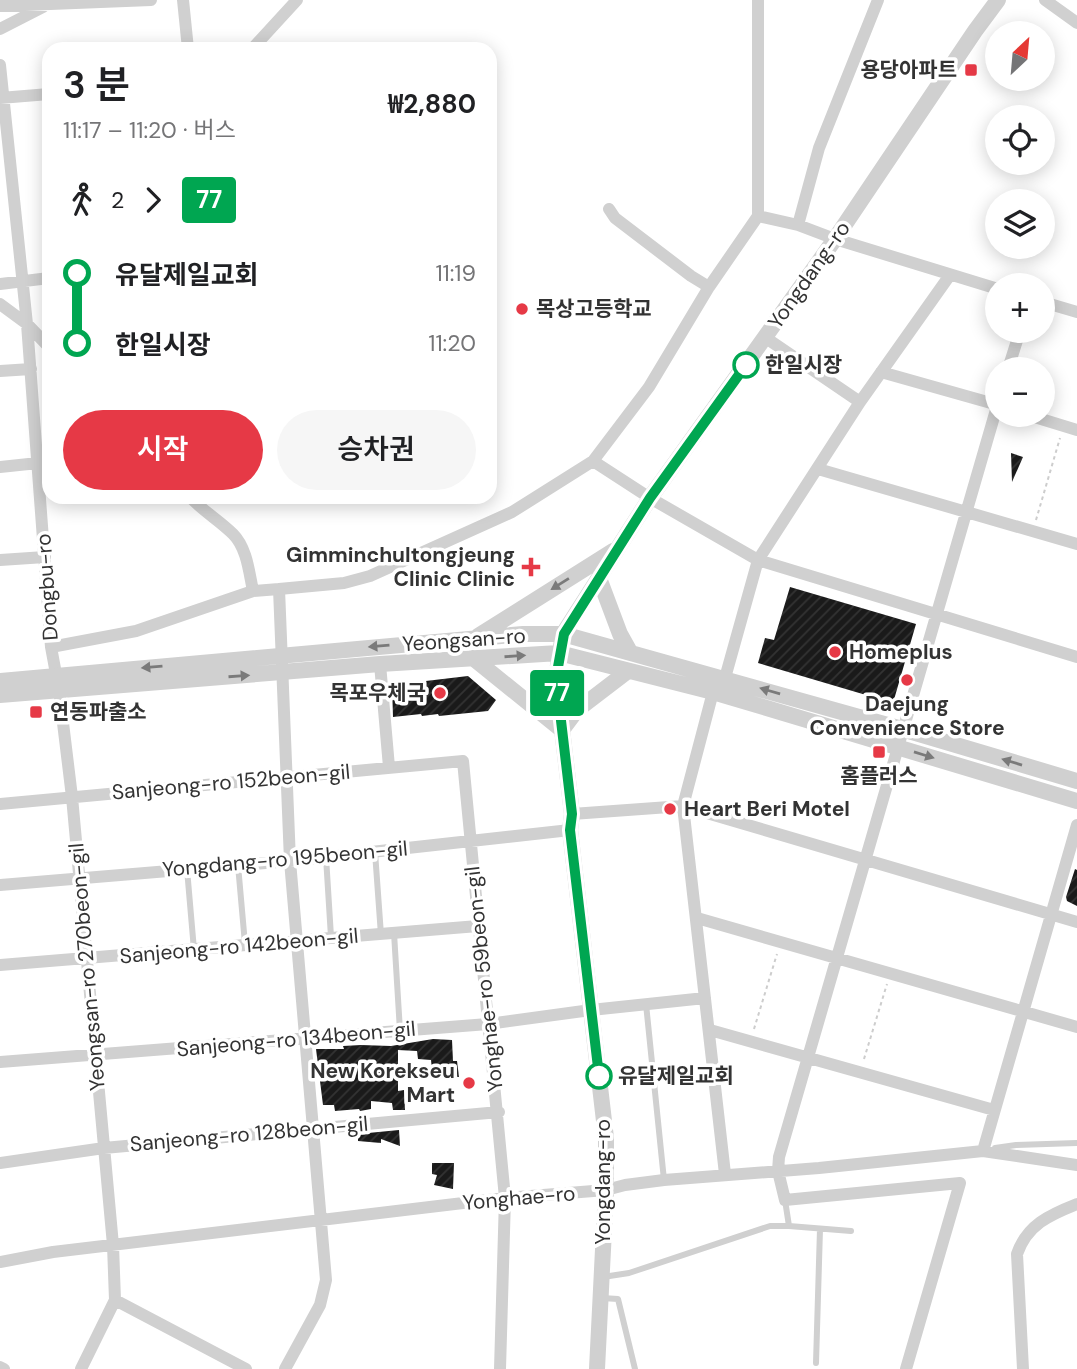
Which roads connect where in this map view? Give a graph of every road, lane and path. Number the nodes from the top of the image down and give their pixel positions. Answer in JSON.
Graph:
{"nodes":[{"id":1,"x":151,"y":0,"type":"edge"},
{"id":2,"x":183,"y":0,"type":"edge"},
{"id":3,"x":297,"y":0,"type":"edge"},
{"id":4,"x":758,"y":0,"type":"edge"},
{"id":5,"x":878,"y":0,"type":"edge"},
{"id":6,"x":998,"y":0,"type":"edge"},
{"id":7,"x":1045,"y":0,"type":"edge"},
{"id":8,"x":53,"y":2,"type":"edge"},
{"id":9,"x":0,"y":6,"type":"edge"},
{"id":10,"x":1077,"y":23,"type":"edge"},
{"id":11,"x":0,"y":29,"type":"edge"},
{"id":12,"x":187,"y":42,"type":"edge"},
{"id":13,"x":258,"y":42,"type":"edge"},
{"id":14,"x":0,"y":65,"type":"edge"},
{"id":15,"x":42,"y":95,"type":"edge"},
{"id":16,"x":2,"y":98,"type":"edge"},
{"id":17,"x":6,"y":185,"type":"edge"},
{"id":18,"x":609,"y":209,"type":"dead end"},
{"id":19,"x":758,"y":216,"type":"junction"},
{"id":20,"x":798,"y":225,"type":"junction"},
{"id":21,"x":835,"y":239,"type":"junction"},
{"id":22,"x":950,"y":275,"type":"junction"},
{"id":23,"x":42,"y":279,"type":"edge"},
{"id":24,"x":23,"y":283,"type":"junction"},
{"id":25,"x":0,"y":284,"type":"edge"},
{"id":26,"x":985,"y":285,"type":"edge"},
{"id":27,"x":709,"y":287,"type":"junction"},
{"id":28,"x":0,"y":304,"type":"edge"},
{"id":29,"x":1055,"y":306,"type":"edge"},
{"id":30,"x":1077,"y":312,"type":"edge"},
{"id":31,"x":27,"y":324,"type":"junction"},
{"id":32,"x":766,"y":338,"type":"junction"},
{"id":33,"x":42,"y":340,"type":"edge"},
{"id":34,"x":31,"y":369,"type":"junction"},
{"id":35,"x":0,"y":371,"type":"edge"},
{"id":36,"x":881,"y":372,"type":"junction"},
{"id":37,"x":985,"y":401,"type":"edge"},
{"id":38,"x":860,"y":402,"type":"junction"},
{"id":39,"x":1055,"y":423,"type":"edge"},
{"id":40,"x":1063,"y":426,"type":"junction"},
{"id":41,"x":991,"y":427,"type":"edge"},
{"id":42,"x":1077,"y":430,"type":"edge"},
{"id":43,"x":593,"y":461,"type":"junction"},
{"id":44,"x":38,"y":463,"type":"junction"},
{"id":45,"x":0,"y":467,"type":"edge"},
{"id":46,"x":818,"y":469,"type":"junction"},
{"id":47,"x":650,"y":498,"type":"junction"},
{"id":48,"x":198,"y":504,"type":"edge"},
{"id":49,"x":967,"y":511,"type":"junction"},
{"id":50,"x":1033,"y":531,"type":"junction"},
{"id":51,"x":1077,"y":544,"type":"edge"},
{"id":52,"x":618,"y":548,"type":"junction"},
{"id":53,"x":45,"y":557,"type":"junction"},
{"id":54,"x":0,"y":560,"type":"edge"},
{"id":55,"x":758,"y":560,"type":"junction"},
{"id":56,"x":599,"y":578,"type":"junction"},
{"id":57,"x":279,"y":589,"type":"junction"},
{"id":58,"x":253,"y":591,"type":"junction"},
{"id":59,"x":937,"y":614,"type":"junction"},
{"id":60,"x":564,"y":634,"type":"junction"},
{"id":61,"x":474,"y":638,"type":"junction"},
{"id":62,"x":51,"y":648,"type":"junction"},
{"id":63,"x":630,"y":652,"type":"junction"},
{"id":64,"x":559,"y":653,"type":"junction"},
{"id":65,"x":281,"y":655,"type":"junction"},
{"id":66,"x":1077,"y":657,"type":"edge"},
{"id":67,"x":473,"y":659,"type":"junction"},
{"id":68,"x":380,"y":664,"type":"junction"},
{"id":69,"x":628,"y":671,"type":"junction"},
{"id":70,"x":282,"y":673,"type":"junction"},
{"id":71,"x":725,"y":678,"type":"junction"},
{"id":72,"x":0,"y":681,"type":"edge"},
{"id":73,"x":57,"y":683,"type":"junction"},
{"id":74,"x":713,"y":692,"type":"junction"},
{"id":75,"x":0,"y":695,"type":"edge"},
{"id":76,"x":902,"y":729,"type":"junction"},
{"id":77,"x":562,"y":730,"type":"junction"},
{"id":78,"x":897,"y":747,"type":"junction"},
{"id":79,"x":463,"y":761,"type":"joint"},
{"id":80,"x":388,"y":767,"type":"junction"},
{"id":81,"x":287,"y":777,"type":"junction"},
{"id":82,"x":1077,"y":781,"type":"edge"},
{"id":83,"x":72,"y":797,"type":"junction"},
{"id":84,"x":1077,"y":801,"type":"edge"},
{"id":85,"x":0,"y":804,"type":"edge"},
{"id":86,"x":683,"y":806,"type":"junction"},
{"id":87,"x":571,"y":822,"type":"junction"},
{"id":88,"x":1077,"y":825,"type":"edge"},
{"id":89,"x":470,"y":841,"type":"junction"},
{"id":90,"x":375,"y":852,"type":"junction"},
{"id":91,"x":326,"y":857,"type":"junction"},
{"id":92,"x":864,"y":859,"type":"junction"},
{"id":93,"x":290,"y":861,"type":"junction"},
{"id":94,"x":238,"y":865,"type":"junction"},
{"id":95,"x":187,"y":869,"type":"junction"},
{"id":96,"x":80,"y":878,"type":"junction"},
{"id":97,"x":0,"y":886,"type":"edge"},
{"id":98,"x":1050,"y":914,"type":"junction"},
{"id":99,"x":697,"y":918,"type":"junction"},
{"id":100,"x":1077,"y":922,"type":"edge"},
{"id":101,"x":478,"y":926,"type":"junction"},
{"id":102,"x":388,"y":934,"type":"junction"},
{"id":103,"x":331,"y":939,"type":"junction"},
{"id":104,"x":298,"y":942,"type":"junction"},
{"id":105,"x":780,"y":942,"type":"junction"},
{"id":106,"x":245,"y":946,"type":"junction"},
{"id":107,"x":194,"y":950,"type":"junction"},
{"id":108,"x":836,"y":957,"type":"junction"},
{"id":109,"x":87,"y":959,"type":"junction"},
{"id":110,"x":0,"y":965,"type":"edge"},
{"id":111,"x":891,"y":973,"type":"junction"},
{"id":112,"x":705,"y":998,"type":"junction"},
{"id":113,"x":646,"y":1004,"type":"junction"},
{"id":114,"x":592,"y":1010,"type":"junction"},
{"id":115,"x":1023,"y":1012,"type":"junction"},
{"id":116,"x":488,"y":1024,"type":"junction"},
{"id":117,"x":1077,"y":1027,"type":"edge"},
{"id":118,"x":710,"y":1030,"type":"junction"},
{"id":119,"x":400,"y":1031,"type":"junction"},
{"id":120,"x":306,"y":1038,"type":"junction"},
{"id":121,"x":751,"y":1040,"type":"junction"},
{"id":122,"x":95,"y":1055,"type":"junction"},
{"id":123,"x":808,"y":1056,"type":"junction"},
{"id":124,"x":0,"y":1062,"type":"edge"},
{"id":125,"x":860,"y":1072,"type":"junction"},
{"id":126,"x":993,"y":1110,"type":"junction"},
{"id":127,"x":499,"y":1112,"type":"junction"},
{"id":128,"x":313,"y":1128,"type":"junction"},
{"id":129,"x":1077,"y":1143,"type":"edge"},
{"id":130,"x":104,"y":1148,"type":"junction"},
{"id":131,"x":983,"y":1151,"type":"junction"},
{"id":132,"x":0,"y":1163,"type":"edge"},
{"id":133,"x":1077,"y":1165,"type":"edge"},
{"id":134,"x":778,"y":1171,"type":"junction"},
{"id":135,"x":725,"y":1174,"type":"junction"},
{"id":136,"x":664,"y":1180,"type":"junction"},
{"id":137,"x":606,"y":1190,"type":"junction"},
{"id":138,"x":505,"y":1198,"type":"junction"},
{"id":139,"x":785,"y":1199,"type":"junction"},
{"id":140,"x":1077,"y":1204,"type":"edge"},
{"id":141,"x":322,"y":1220,"type":"junction"},
{"id":142,"x":789,"y":1226,"type":"junction"},
{"id":143,"x":820,"y":1229,"type":"junction"},
{"id":144,"x":851,"y":1231,"type":"dead end"},
{"id":145,"x":113,"y":1245,"type":"junction"},
{"id":146,"x":0,"y":1262,"type":"edge"},
{"id":147,"x":603,"y":1278,"type":"junction"},
{"id":148,"x":602,"y":1298,"type":"junction"},
{"id":149,"x":115,"y":1300,"type":"junction"},
{"id":150,"x":816,"y":1363,"type":"dead end"},
{"id":151,"x":80,"y":1369,"type":"edge"},
{"id":152,"x":246,"y":1369,"type":"edge"},
{"id":153,"x":285,"y":1369,"type":"edge"},
{"id":154,"x":500,"y":1369,"type":"edge"},
{"id":155,"x":597,"y":1369,"type":"edge"},
{"id":156,"x":635,"y":1369,"type":"edge"},
{"id":157,"x":906,"y":1369,"type":"edge"},
{"id":158,"x":1023,"y":1369,"type":"edge"}],
"edges":[{"from":1,"to":8,"type":"street"},
{"from":2,"to":12,"type":"street"},
{"from":3,"to":13,"type":"street"},
{"from":4,"to":19,"type":"street"},
{"from":5,"to":20,"type":"street"},
{"from":6,"to":21,"type":"street","name":"Yongdang-ro"},
{"from":7,"to":10,"type":"street"},
{"from":8,"to":9,"type":"street"},
{"from":8,"to":11,"type":"street"},
{"from":14,"to":16,"type":"street","name":"Dongbu-ro"},
{"from":15,"to":16,"type":"street"},
{"from":16,"to":17,"type":"street","name":"Dongbu-ro"},
{"from":17,"to":24,"type":"street","name":"Dongbu-ro"},
{"from":18,"to":27,"type":"street"},
{"from":19,"to":20,"type":"street"},
{"from":19,"to":27,"type":"street"},
{"from":20,"to":21,"type":"street"},
{"from":21,"to":22,"type":"street"},
{"from":21,"to":32,"type":"street","name":"Yongdang-ro"},
{"from":22,"to":26,"type":"street"},
{"from":22,"to":36,"type":"street"},
{"from":23,"to":24,"type":"street"},
{"from":24,"to":25,"type":"street"},
{"from":24,"to":31,"type":"street","name":"Dongbu-ro"},
{"from":27,"to":43,"type":"street"},
{"from":28,"to":31,"type":"street"},
{"from":29,"to":30,"type":"street"},
{"from":31,"to":33,"type":"street"},
{"from":31,"to":34,"type":"street","name":"Dongbu-ro"},
{"from":32,"to":38,"type":"street"},
{"from":32,"to":47,"type":"street","name":"Yongdang-ro"},
{"from":34,"to":35,"type":"street"},
{"from":34,"to":44,"type":"street","name":"Dongbu-ro"},
{"from":36,"to":37,"type":"street"},
{"from":36,"to":38,"type":"street"},
{"from":38,"to":46,"type":"street"},
{"from":39,"to":40,"type":"street"},
{"from":40,"to":42,"type":"street"},
{"from":40,"to":50,"type":"path"},
{"from":41,"to":49,"type":"street"},
{"from":43,"to":47,"type":"street"},
{"from":43,"to":57,"type":"street"},
{"from":44,"to":45,"type":"street"},
{"from":44,"to":53,"type":"street","name":"Dongbu-ro"},
{"from":46,"to":49,"type":"street"},
{"from":46,"to":55,"type":"street"},
{"from":47,"to":52,"type":"street","name":"Yongdang-ro"},
{"from":47,"to":55,"type":"street"},
{"from":48,"to":58,"type":"street"},
{"from":49,"to":50,"type":"street"},
{"from":49,"to":59,"type":"street"},
{"from":50,"to":51,"type":"street"},
{"from":52,"to":56,"type":"street","name":"Yongdang-ro"},
{"from":52,"to":61,"type":"street","one_way":true},
{"from":53,"to":54,"type":"street"},
{"from":53,"to":62,"type":"street","name":"Dongbu-ro"},
{"from":55,"to":59,"type":"street"},
{"from":55,"to":71,"type":"street"},
{"from":56,"to":60,"type":"street","name":"Yongdang-ro"},
{"from":56,"to":63,"type":"street"},
{"from":57,"to":58,"type":"street"},
{"from":57,"to":65,"type":"street"},
{"from":58,"to":62,"type":"street"},
{"from":59,"to":66,"type":"street"},
{"from":59,"to":76,"type":"street"},
{"from":60,"to":61,"type":"street","name":"Yeongsan-ro"},
{"from":60,"to":63,"type":"street","name":"Yeongsan-ro"},
{"from":60,"to":64,"type":"street","name":"Yongdang-ro"},
{"from":61,"to":65,"type":"street","name":"Yeongsan-ro","one_way":true},
{"from":62,"to":73,"type":"street","name":"Dongbu-ro"},
{"from":63,"to":71,"type":"street","name":"Yeongsan-ro"},
{"from":67,"to":64,"type":"street","name":"Yeongsan-ro","one_way":true},
{"from":64,"to":69,"type":"street","name":"Yeongsan-ro"},
{"from":64,"to":77,"type":"street","name":"Yongdang-ro"},
{"from":65,"to":70,"type":"street"},
{"from":65,"to":73,"type":"street","name":"Yeongsan-ro","one_way":true},
{"from":67,"to":68,"type":"street","name":"Yeongsan-ro"},
{"from":67,"to":77,"type":"street"},
{"from":68,"to":70,"type":"street","name":"Yeongsan-ro"},
{"from":68,"to":80,"type":"street"},
{"from":69,"to":74,"type":"street","name":"Yeongsan-ro"},
{"from":69,"to":77,"type":"street"},
{"from":73,"to":70,"type":"street","name":"Yeongsan-ro","one_way":true},
{"from":70,"to":81,"type":"street"},
{"from":71,"to":74,"type":"street"},
{"from":76,"to":71,"type":"street","name":"Yeongsan-ro","one_way":true},
{"from":72,"to":73,"type":"street","name":"Yeongsan-ro"},
{"from":73,"to":75,"type":"street","name":"Yeongsan-ro"},
{"from":73,"to":83,"type":"street","name":"Yeongsan-ro 270beon-gil"},
{"from":74,"to":78,"type":"street","name":"Yeongsan-ro"},
{"from":74,"to":86,"type":"street"},
{"from":76,"to":78,"type":"street"},
{"from":82,"to":76,"type":"street","name":"Yeongsan-ro","one_way":true},
{"from":77,"to":87,"type":"street","name":"Yongdang-ro"},
{"from":78,"to":84,"type":"street","name":"Yeongsan-ro","one_way":true},
{"from":78,"to":92,"type":"street"},
{"from":79,"to":80,"type":"street","name":"Sanjeong-ro 152beon-gil"},
{"from":79,"to":89,"type":"street","name":"Yonghae-ro 59beon-gil"},
{"from":80,"to":81,"type":"street","name":"Sanjeong-ro 152beon-gil"},
{"from":81,"to":83,"type":"street","name":"Sanjeong-ro 152beon-gil"},
{"from":81,"to":93,"type":"street"},
{"from":83,"to":85,"type":"street","name":"Sanjeong-ro 152beon-gil"},
{"from":83,"to":96,"type":"street","name":"Yeongsan-ro 270beon-gil"},
{"from":86,"to":87,"type":"street","name":"Yongdang-ro 195beon-gil"},
{"from":86,"to":92,"type":"street"},
{"from":86,"to":99,"type":"street"},
{"from":87,"to":89,"type":"street","name":"Yongdang-ro 195beon-gil"},
{"from":87,"to":114,"type":"street","name":"Yongdang-ro"},
{"from":88,"to":98,"type":"street"},
{"from":89,"to":90,"type":"street","name":"Yongdang-ro 195beon-gil"},
{"from":89,"to":101,"type":"street","name":"Yonghae-ro 59beon-gil"},
{"from":90,"to":91,"type":"street","name":"Yongdang-ro 195beon-gil"},
{"from":90,"to":102,"type":"lane"},
{"from":91,"to":93,"type":"street","name":"Yongdang-ro 195beon-gil"},
{"from":91,"to":103,"type":"lane"},
{"from":92,"to":98,"type":"street"},
{"from":92,"to":108,"type":"street"},
{"from":93,"to":94,"type":"street","name":"Yongdang-ro 195beon-gil"},
{"from":93,"to":104,"type":"street"},
{"from":94,"to":95,"type":"street","name":"Yongdang-ro 195beon-gil"},
{"from":94,"to":106,"type":"lane"},
{"from":95,"to":96,"type":"street","name":"Yongdang-ro 195beon-gil"},
{"from":95,"to":107,"type":"lane"},
{"from":96,"to":97,"type":"street","name":"Yongdang-ro 195beon-gil"},
{"from":96,"to":109,"type":"street","name":"Yeongsan-ro 270beon-gil"},
{"from":98,"to":100,"type":"street"},
{"from":98,"to":115,"type":"street"},
{"from":99,"to":105,"type":"street"},
{"from":99,"to":112,"type":"street"},
{"from":101,"to":102,"type":"street","name":"Sanjeong-ro 142beon-gil"},
{"from":101,"to":116,"type":"street","name":"Yonghae-ro 59beon-gil"},
{"from":102,"to":103,"type":"street","name":"Sanjeong-ro 142beon-gil"},
{"from":102,"to":119,"type":"lane"},
{"from":103,"to":104,"type":"street","name":"Sanjeong-ro 142beon-gil"},
{"from":104,"to":106,"type":"street","name":"Sanjeong-ro 142beon-gil"},
{"from":104,"to":120,"type":"street"},
{"from":105,"to":108,"type":"street"},
{"from":105,"to":121,"type":"path"},
{"from":106,"to":107,"type":"street","name":"Sanjeong-ro 142beon-gil"},
{"from":107,"to":109,"type":"street","name":"Sanjeong-ro 142beon-gil"},
{"from":108,"to":111,"type":"street"},
{"from":108,"to":123,"type":"street"},
{"from":109,"to":110,"type":"street","name":"Sanjeong-ro 142beon-gil"},
{"from":109,"to":122,"type":"street","name":"Yeongsan-ro 270beon-gil"},
{"from":111,"to":115,"type":"street"},
{"from":111,"to":125,"type":"path"},
{"from":112,"to":113,"type":"street","name":"Sanjeong-ro 134beon-gil"},
{"from":112,"to":118,"type":"street"},
{"from":113,"to":114,"type":"street","name":"Sanjeong-ro 134beon-gil"},
{"from":113,"to":136,"type":"lane"},
{"from":114,"to":116,"type":"street","name":"Sanjeong-ro 134beon-gil"},
{"from":114,"to":137,"type":"street","name":"Yongdang-ro"},
{"from":115,"to":117,"type":"street"},
{"from":115,"to":126,"type":"street"},
{"from":116,"to":119,"type":"street","name":"Sanjeong-ro 134beon-gil"},
{"from":116,"to":127,"type":"street","name":"Yonghae-ro 59beon-gil"},
{"from":118,"to":121,"type":"street"},
{"from":118,"to":135,"type":"street"},
{"from":119,"to":120,"type":"street","name":"Sanjeong-ro 134beon-gil"},
{"from":120,"to":122,"type":"street","name":"Sanjeong-ro 134beon-gil"},
{"from":120,"to":128,"type":"street"},
{"from":121,"to":123,"type":"street"},
{"from":122,"to":124,"type":"street","name":"Sanjeong-ro 134beon-gil"},
{"from":122,"to":130,"type":"street","name":"Yeongsan-ro 270beon-gil"},
{"from":123,"to":125,"type":"street"},
{"from":123,"to":134,"type":"street"},
{"from":125,"to":126,"type":"street"},
{"from":126,"to":131,"type":"street"},
{"from":127,"to":128,"type":"street","name":"Sanjeong-ro 128beon-gil"},
{"from":127,"to":138,"type":"street","name":"Yonghae-ro 59beon-gil"},
{"from":128,"to":130,"type":"street","name":"Sanjeong-ro 128beon-gil"},
{"from":128,"to":141,"type":"street"},
{"from":129,"to":131,"type":"lane"},
{"from":130,"to":132,"type":"street","name":"Sanjeong-ro 128beon-gil"},
{"from":130,"to":145,"type":"street","name":"Yeongsan-ro 270beon-gil"},
{"from":131,"to":133,"type":"street","name":"Yonghae-ro"},
{"from":131,"to":134,"type":"street","name":"Yonghae-ro"},
{"from":134,"to":135,"type":"street","name":"Yonghae-ro"},
{"from":134,"to":139,"type":"street"},
{"from":135,"to":136,"type":"street","name":"Yonghae-ro"},
{"from":136,"to":137,"type":"street","name":"Yonghae-ro"},
{"from":137,"to":138,"type":"street","name":"Yonghae-ro"},
{"from":137,"to":147,"type":"street","name":"Yongdang-ro"},
{"from":138,"to":141,"type":"street","name":"Yonghae-ro"},
{"from":138,"to":154,"type":"street","name":"Yonghae-ro 59beon-gil"},
{"from":139,"to":142,"type":"lane"},
{"from":139,"to":157,"type":"street"},
{"from":140,"to":158,"type":"street"},
{"from":141,"to":145,"type":"street","name":"Yonghae-ro"},
{"from":141,"to":153,"type":"street"},
{"from":142,"to":143,"type":"lane"},
{"from":142,"to":147,"type":"lane"},
{"from":143,"to":144,"type":"lane"},
{"from":143,"to":150,"type":"lane"},
{"from":145,"to":146,"type":"street","name":"Yonghae-ro"},
{"from":145,"to":149,"type":"street","name":"Yeongsan-ro 270beon-gil"},
{"from":147,"to":148,"type":"street","name":"Yongdang-ro"},
{"from":148,"to":155,"type":"street","name":"Yongdang-ro"},
{"from":148,"to":156,"type":"lane"},
{"from":149,"to":151,"type":"street"},
{"from":149,"to":152,"type":"street"}]}
